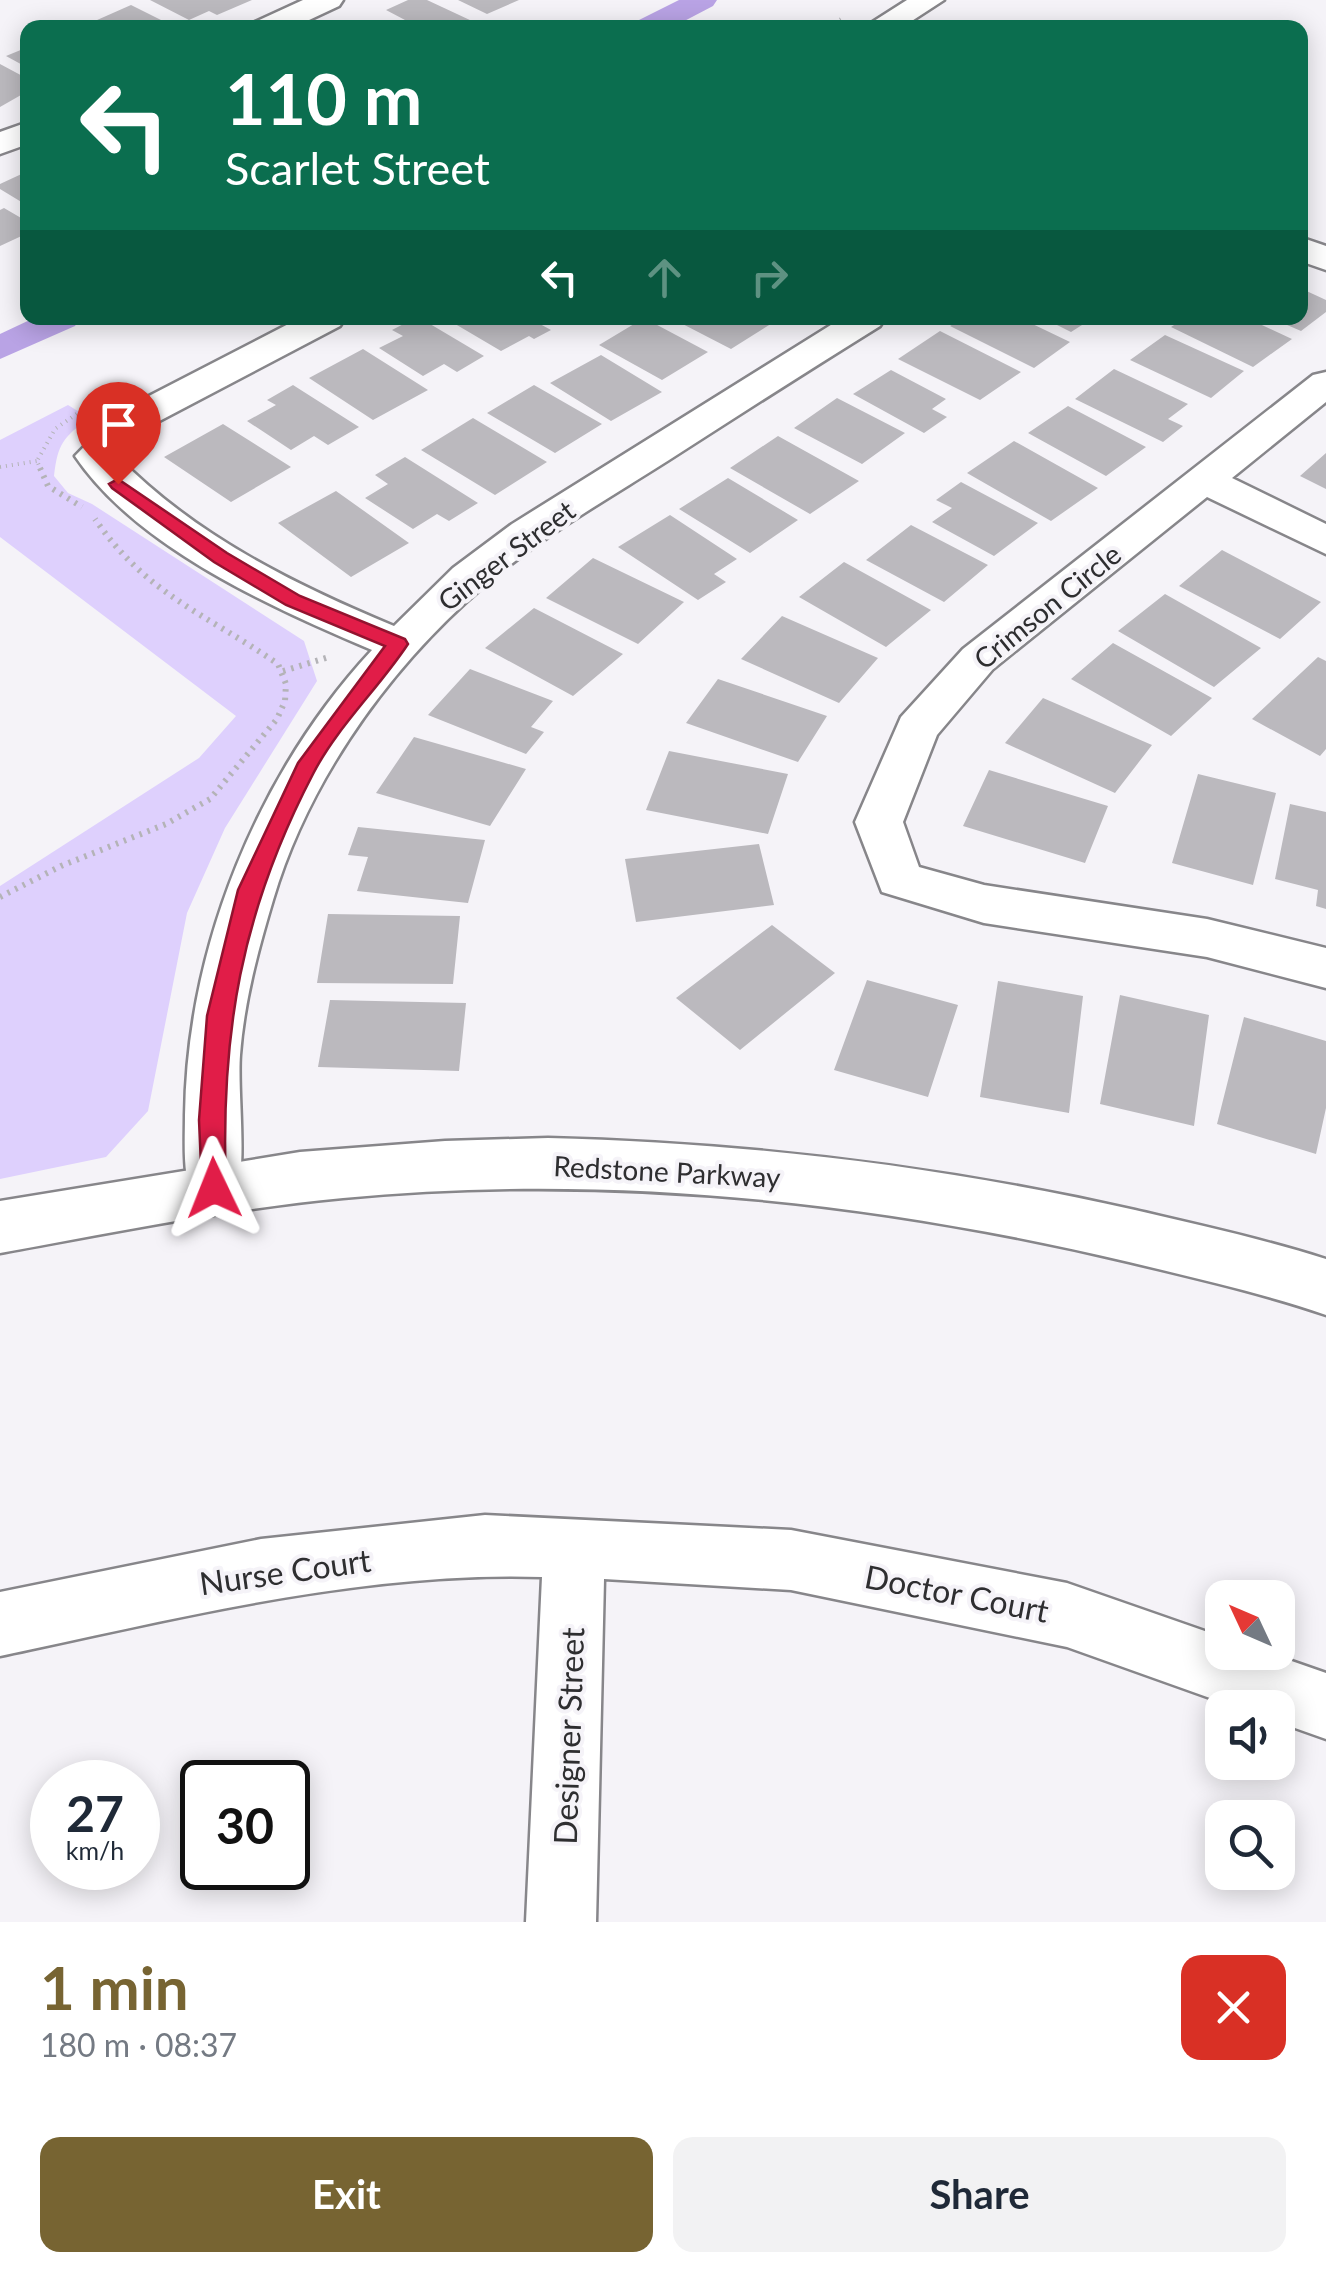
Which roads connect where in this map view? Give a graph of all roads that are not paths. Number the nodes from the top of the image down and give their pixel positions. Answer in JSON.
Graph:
{"nodes":[{"id":1,"x":328,"y":0,"type":"edge"},
{"id":2,"x":929,"y":0,"type":"edge"},
{"id":3,"x":284,"y":20,"type":"edge"},
{"id":4,"x":893,"y":20,"type":"edge"},
{"id":5,"x":315,"y":325,"type":"edge"},
{"id":6,"x":856,"y":325,"type":"edge"},
{"id":7,"x":1326,"y":384,"type":"edge"},
{"id":8,"x":1203,"y":479,"type":"junction"},
{"id":9,"x":1326,"y":541,"type":"edge"},
{"id":10,"x":398,"y":644,"type":"junction"},
{"id":11,"x":1326,"y":968,"type":"edge"},
{"id":12,"x":214,"y":1188,"type":"junction"},
{"id":13,"x":0,"y":1227,"type":"edge"},
{"id":14,"x":1326,"y":1286,"type":"edge"},
{"id":15,"x":574,"y":1549,"type":"junction"},
{"id":16,"x":0,"y":1624,"type":"edge"},
{"id":17,"x":1326,"y":1706,"type":"edge"},
{"id":18,"x":561,"y":1922,"type":"edge"}],
"edges":[{"from":1,"to":3,"type":"street"},
{"from":2,"to":4,"type":"street"},
{"from":5,"to":10,"type":"street"},
{"from":6,"to":10,"type":"street","name":"Ginger Street"},
{"from":7,"to":8,"type":"street","name":"Crimson Circle"},
{"from":8,"to":9,"type":"street"},
{"from":8,"to":11,"type":"street","name":"Crimson Circle"},
{"from":10,"to":12,"type":"street","name":"Ginger Street"},
{"from":12,"to":13,"type":"street","name":"Redstone Parkway"},
{"from":12,"to":14,"type":"street","name":"Redstone Parkway"},
{"from":15,"to":16,"type":"street","name":"Nurse Court"},
{"from":15,"to":17,"type":"street","name":"Doctor Court"},
{"from":15,"to":18,"type":"street","name":"Designer Street"}]}
